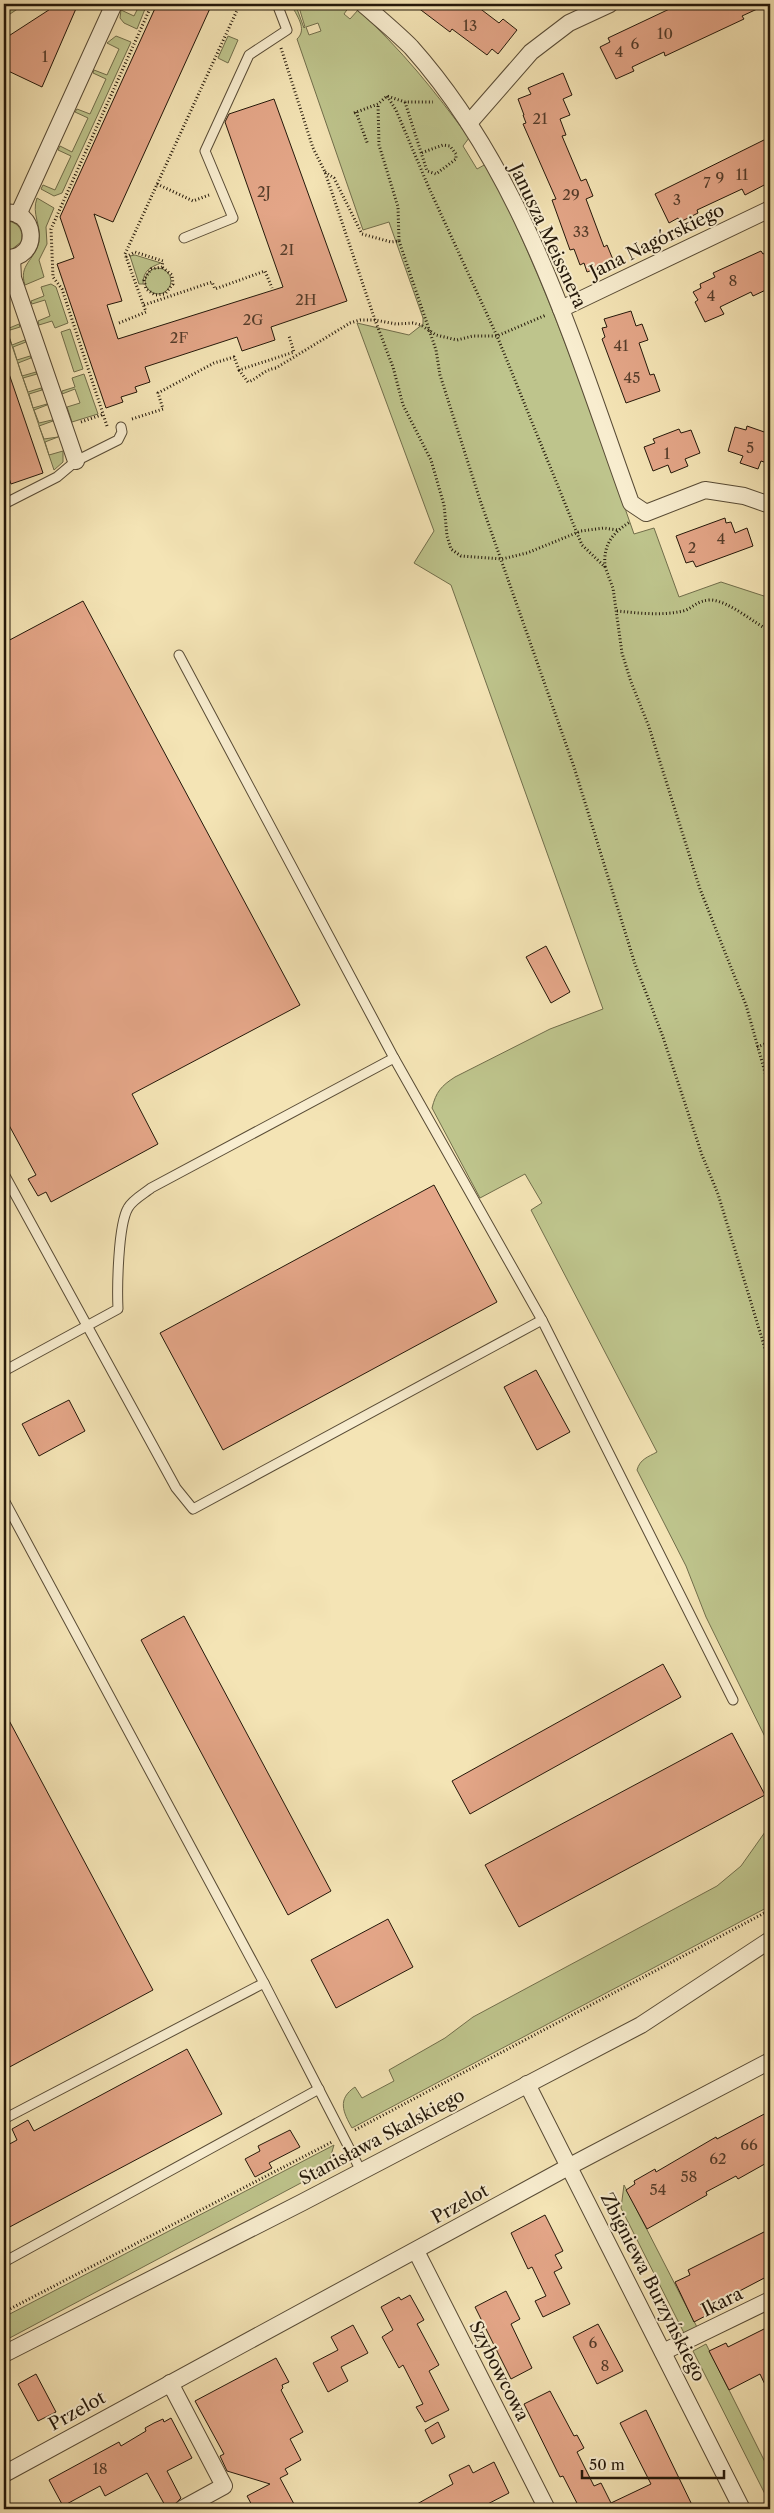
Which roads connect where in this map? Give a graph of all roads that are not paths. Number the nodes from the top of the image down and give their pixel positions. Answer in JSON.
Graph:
{"nodes":[{"id":1,"x":114,"y":4,"type":"edge"},
{"id":2,"x":277,"y":4,"type":"edge"},
{"id":3,"x":363,"y":4,"type":"edge"},
{"id":4,"x":610,"y":4,"type":"edge"},
{"id":5,"x":470,"y":123,"type":"junction"},
{"id":6,"x":770,"y":210,"type":"edge"},
{"id":7,"x":11,"y":214,"type":"edge"},
{"id":8,"x":184,"y":238,"type":"dead end"},
{"id":9,"x":8,"y":258,"type":"edge"},
{"id":10,"x":561,"y":310,"type":"junction"},
{"id":11,"x":121,"y":424,"type":"road end"},
{"id":12,"x":76,"y":461,"type":"junction"},
{"id":13,"x":4,"y":504,"type":"edge"},
{"id":14,"x":770,"y":505,"type":"edge"},
{"id":15,"x":178,"y":655,"type":"dead end"},
{"id":16,"x":394,"y":1058,"type":"junction"},
{"id":17,"x":4,"y":1174,"type":"edge"},
{"id":18,"x":542,"y":1320,"type":"junction"},
{"id":19,"x":87,"y":1325,"type":"junction"},
{"id":20,"x":4,"y":1371,"type":"edge"},
{"id":21,"x":4,"y":1500,"type":"edge"},
{"id":22,"x":733,"y":1700,"type":"dead end"},
{"id":23,"x":770,"y":1940,"type":"edge"},
{"id":24,"x":264,"y":1983,"type":"junction"},
{"id":25,"x":770,"y":2060,"type":"edge"},
{"id":26,"x":527,"y":2084,"type":"junction"},
{"id":27,"x":319,"y":2089,"type":"junction"},
{"id":28,"x":4,"y":2119,"type":"edge"},
{"id":29,"x":570,"y":2166,"type":"junction"},
{"id":30,"x":362,"y":2171,"type":"junction"},
{"id":31,"x":416,"y":2251,"type":"junction"},
{"id":32,"x":4,"y":2262,"type":"edge"},
{"id":33,"x":770,"y":2300,"type":"edge"},
{"id":34,"x":663,"y":2352,"type":"junction"},
{"id":35,"x":4,"y":2354,"type":"edge"},
{"id":36,"x":170,"y":2383,"type":"junction"},
{"id":37,"x":4,"y":2474,"type":"edge"},
{"id":38,"x":540,"y":2507,"type":"edge"},
{"id":39,"x":182,"y":2509,"type":"edge"},
{"id":40,"x":742,"y":2509,"type":"edge"}],
"edges":[{"from":1,"to":7,"type":"street"},
{"from":2,"to":8,"type":"lane"},
{"from":3,"to":5,"type":"street","name":"Janusza Meissnera"},
{"from":4,"to":5,"type":"street"},
{"from":5,"to":10,"type":"street","name":"Janusza Meissnera"},
{"from":6,"to":10,"type":"street","name":"Jana Nagórskiego"},
{"from":7,"to":9,"type":"street"},
{"from":9,"to":12,"type":"street"},
{"from":10,"to":14,"type":"street","name":"Janusza Meissnera"},
{"from":11,"to":12,"type":"lane"},
{"from":12,"to":13,"type":"lane"},
{"from":15,"to":16,"type":"lane"},
{"from":16,"to":18,"type":"lane"},
{"from":16,"to":19,"type":"lane"},
{"from":17,"to":19,"type":"lane"},
{"from":18,"to":19,"type":"lane"},
{"from":18,"to":22,"type":"lane"},
{"from":19,"to":20,"type":"lane"},
{"from":21,"to":24,"type":"lane"},
{"from":23,"to":26,"type":"street","name":"Stanisława Skalskiego"},
{"from":24,"to":27,"type":"lane"},
{"from":24,"to":28,"type":"lane"},
{"from":25,"to":29,"type":"street","name":"Przelot"},
{"from":26,"to":29,"type":"street","name":"Zbigniewa Burzyńskiego"},
{"from":26,"to":30,"type":"street","name":"Stanisława Skalskiego"},
{"from":27,"to":30,"type":"lane"},
{"from":27,"to":32,"type":"lane"},
{"from":29,"to":31,"type":"street","name":"Przelot"},
{"from":29,"to":34,"type":"street","name":"Zbigniewa Burzyńskiego"},
{"from":30,"to":35,"type":"street","name":"Stanisława Skalskiego"},
{"from":31,"to":36,"type":"street","name":"Przelot"},
{"from":31,"to":38,"type":"street","name":"Szybowcowa"},
{"from":33,"to":34,"type":"street","name":"Ikara"},
{"from":34,"to":40,"type":"street","name":"Zbigniewa Burzyńskiego"},
{"from":36,"to":37,"type":"street","name":"Przelot"},
{"from":36,"to":39,"type":"street"}]}
